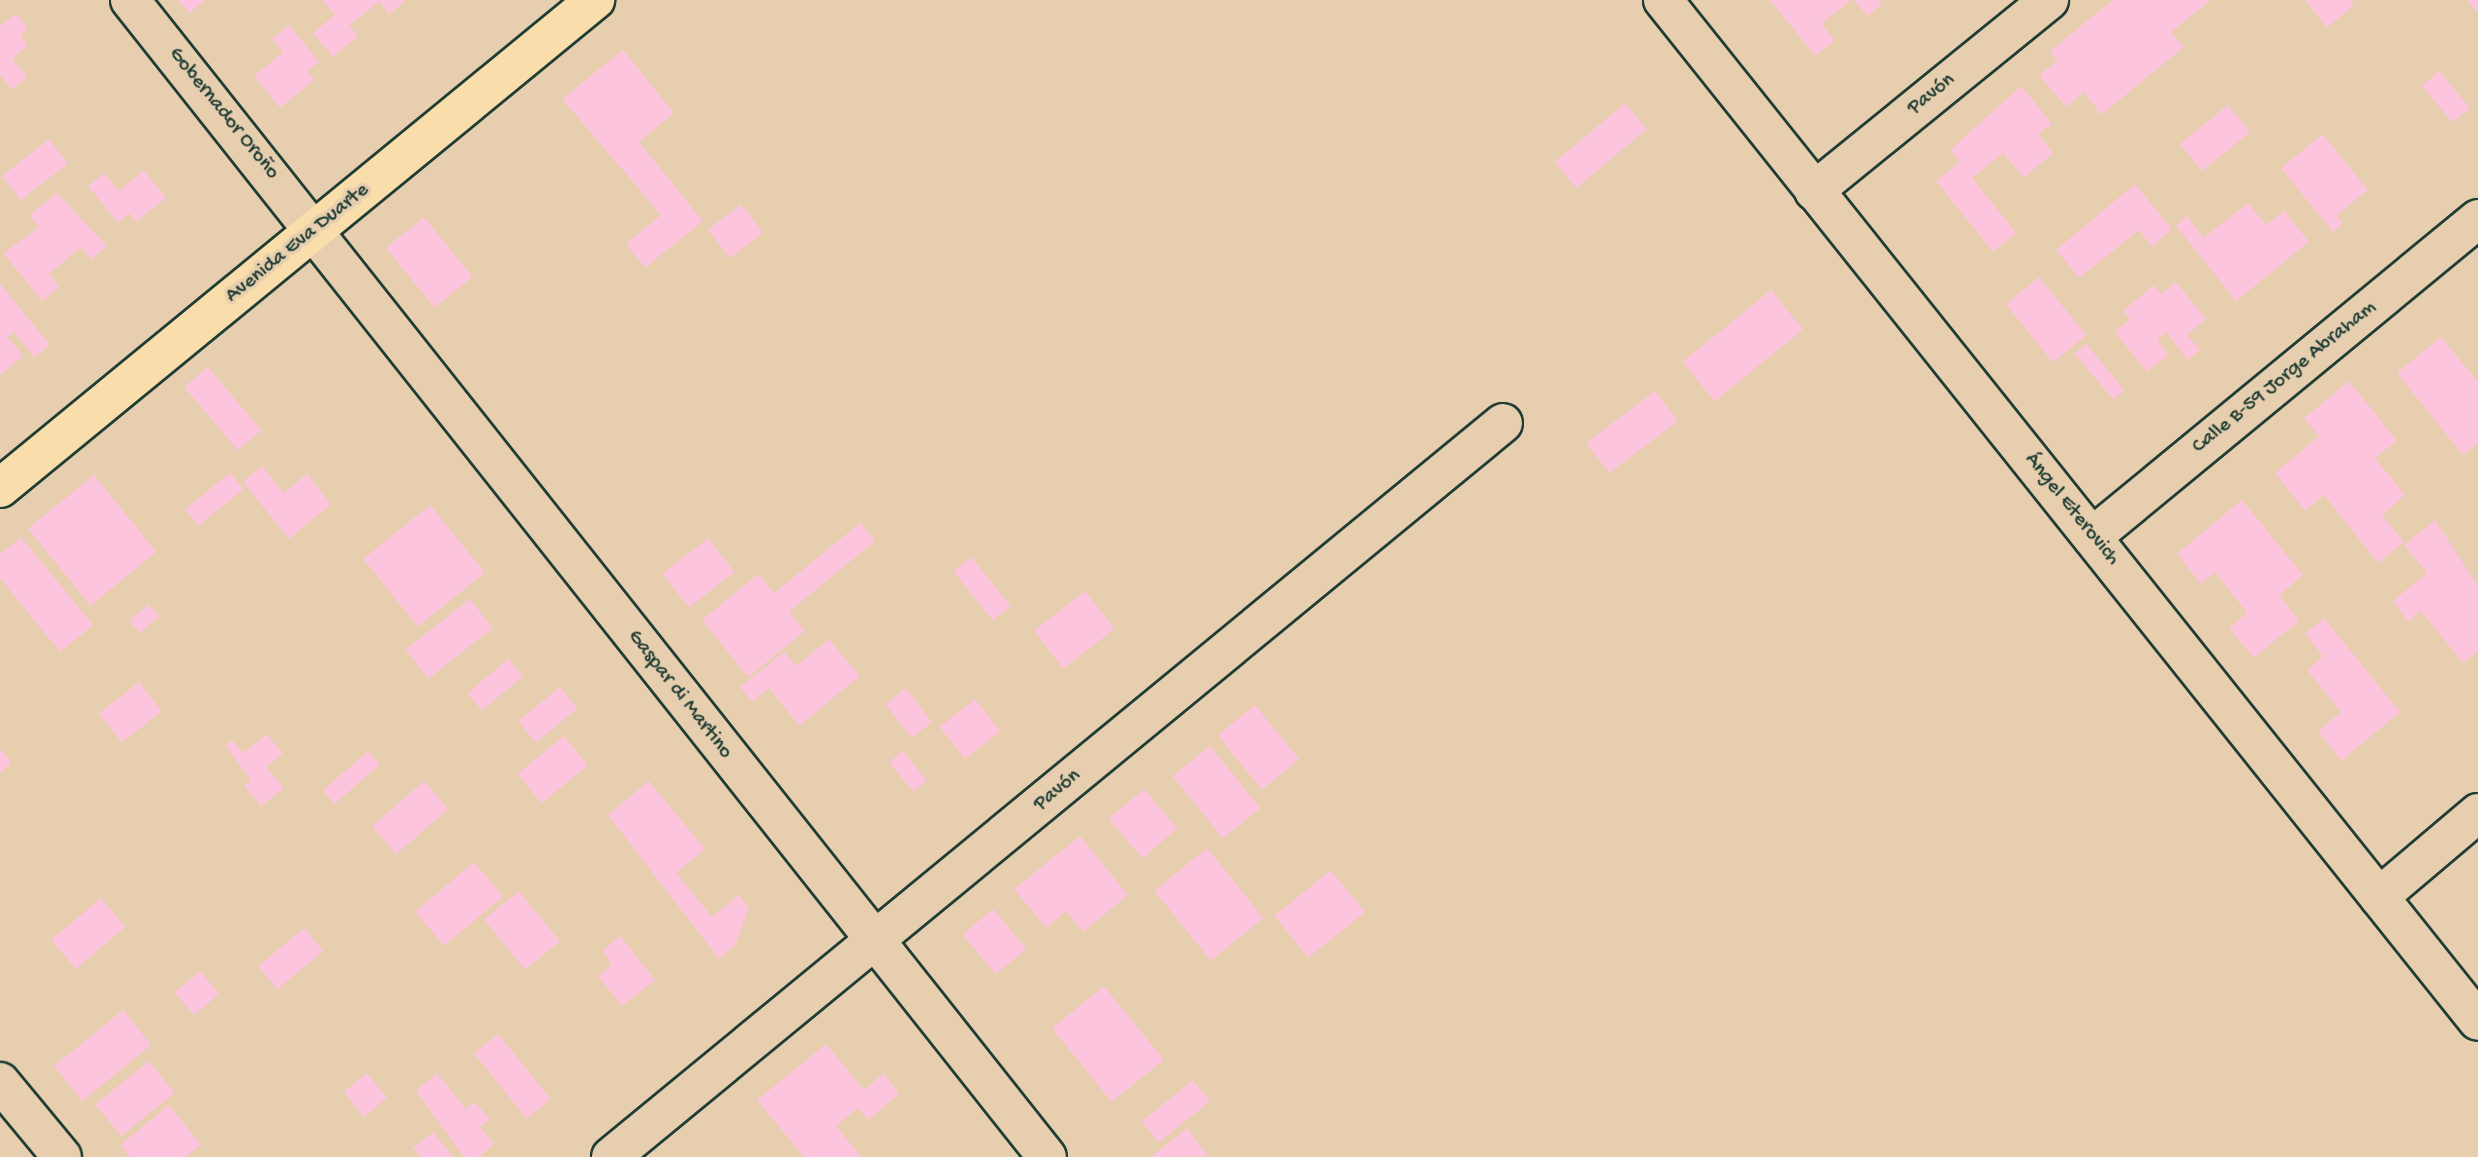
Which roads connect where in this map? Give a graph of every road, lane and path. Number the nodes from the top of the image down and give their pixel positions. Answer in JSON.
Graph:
{"nodes":[{"id":1,"x":130,"y":0,"type":"edge"},
{"id":2,"x":595,"y":0,"type":"edge"},
{"id":3,"x":1663,"y":0,"type":"edge"},
{"id":4,"x":2049,"y":0,"type":"edge"},
{"id":5,"x":1814,"y":191,"type":"junction"},
{"id":6,"x":2478,"y":219,"type":"edge"},
{"id":7,"x":316,"y":229,"type":"junction"},
{"id":8,"x":1503,"y":423,"type":"dead end"},
{"id":9,"x":0,"y":488,"type":"edge"},
{"id":10,"x":2092,"y":537,"type":"junction"},
{"id":11,"x":2478,"y":813,"type":"edge"},
{"id":12,"x":2379,"y":897,"type":"junction"},
{"id":13,"x":874,"y":944,"type":"junction"},
{"id":14,"x":2478,"y":1021,"type":"edge"},
{"id":15,"x":0,"y":1082,"type":"edge"},
{"id":16,"x":62,"y":1157,"type":"edge"},
{"id":17,"x":611,"y":1157,"type":"edge"},
{"id":18,"x":1047,"y":1157,"type":"edge"}],
"edges":[{"from":1,"to":7,"type":"street","name":"Gobernador Oroño"},
{"from":2,"to":7,"type":"main road","name":"Avenida Eva Duarte"},
{"from":3,"to":5,"type":"street","name":"Ángel Eterovich"},
{"from":4,"to":5,"type":"street","name":"Pavón"},
{"from":5,"to":10,"type":"street","name":"Ángel Eterovich"},
{"from":6,"to":10,"type":"street","name":"Calle B-59 Jorge Abraham"},
{"from":7,"to":9,"type":"main road","name":"Avenida Eva Duarte"},
{"from":7,"to":13,"type":"street","name":"Gaspar di Martino"},
{"from":8,"to":13,"type":"street","name":"Pavón"},
{"from":10,"to":12,"type":"street","name":"Ángel Eterovich"},
{"from":11,"to":12,"type":"street"},
{"from":12,"to":14,"type":"street","name":"Ángel Eterovich"},
{"from":13,"to":17,"type":"street","name":"Pavón"},
{"from":13,"to":18,"type":"street","name":"Gaspar di Martino"},
{"from":15,"to":16,"type":"street"}]}
